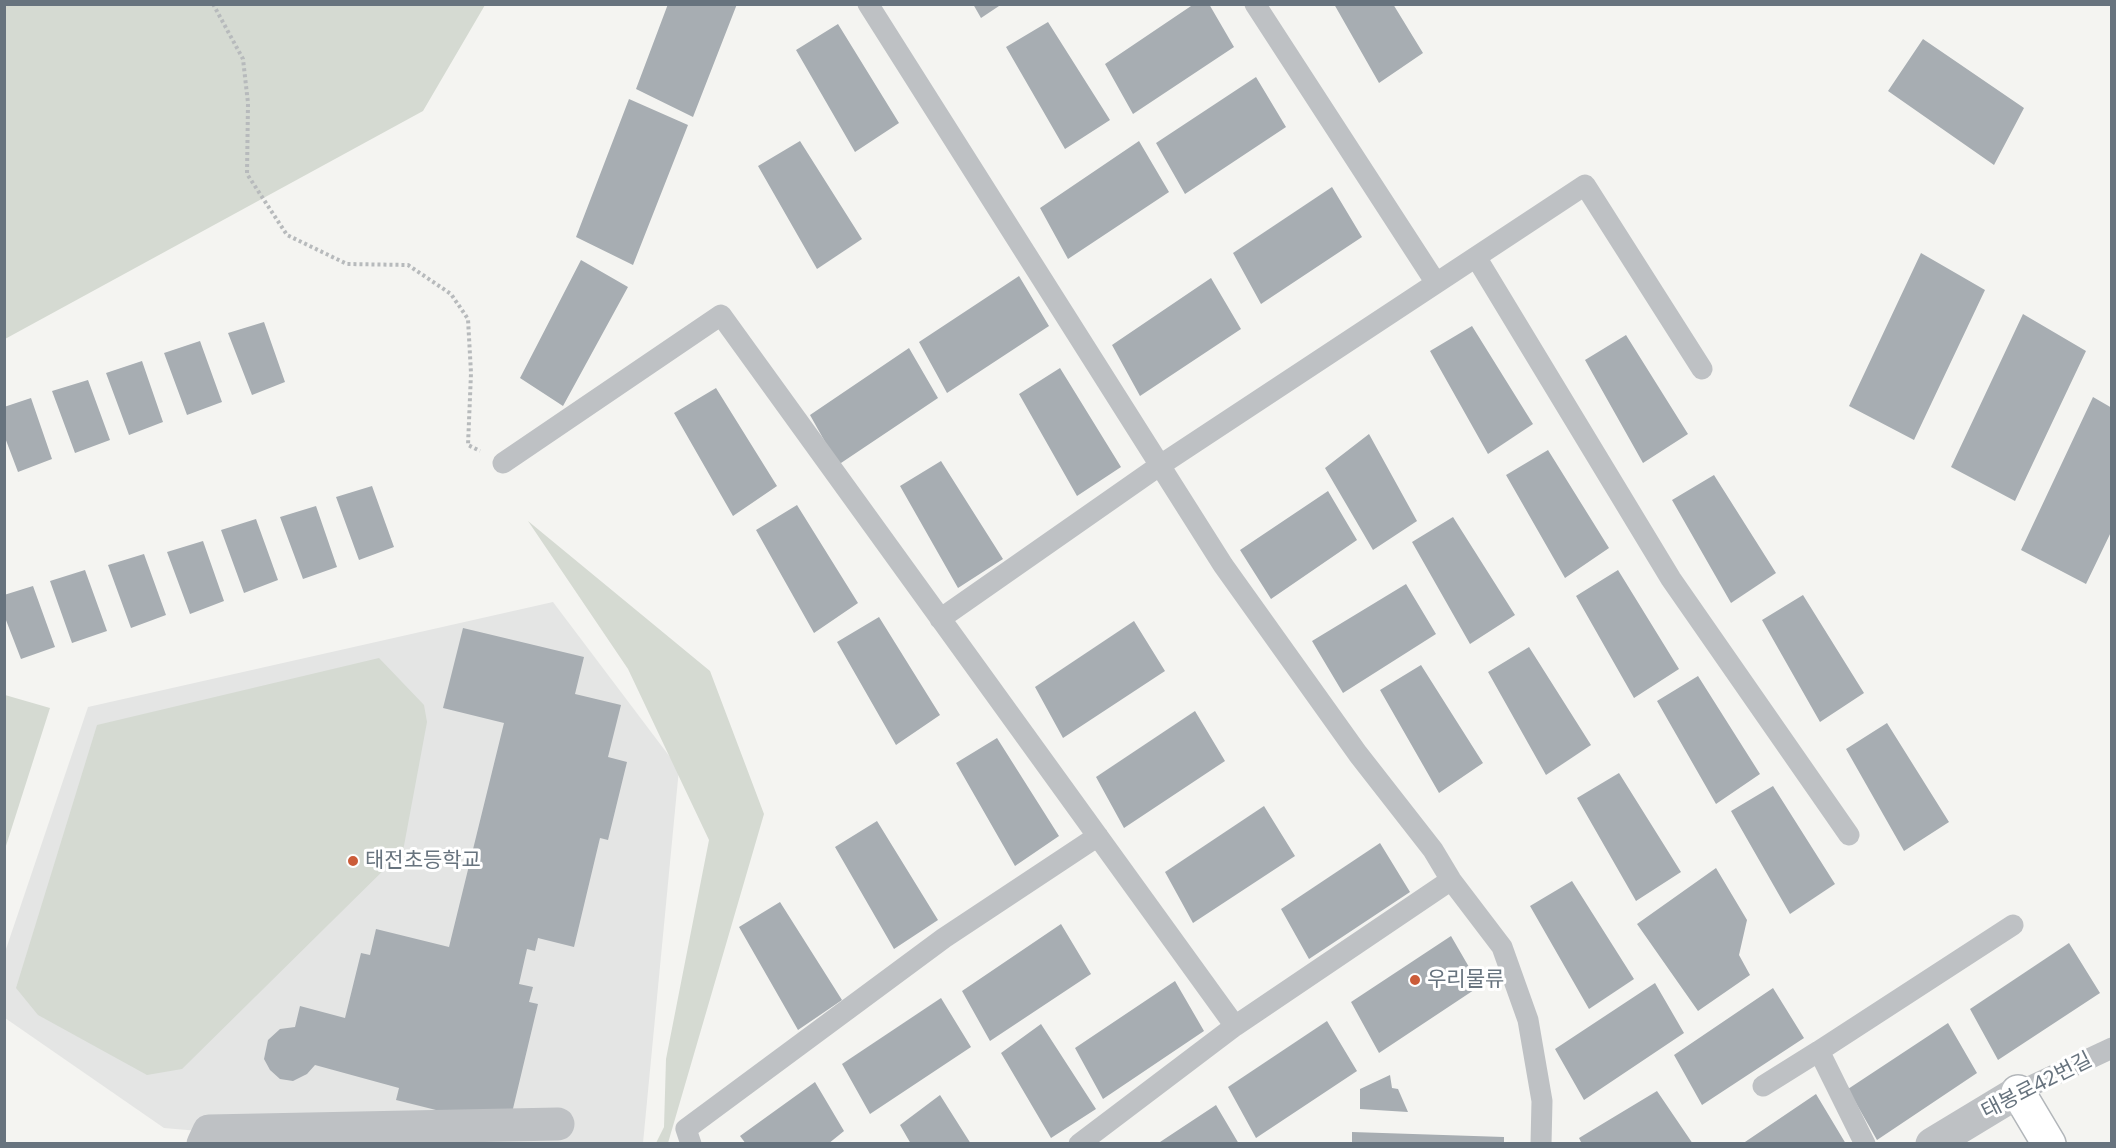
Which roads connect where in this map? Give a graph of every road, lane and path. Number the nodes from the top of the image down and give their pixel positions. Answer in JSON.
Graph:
{"nodes":[{"id":1,"x":213,"y":4,"type":"edge"},
{"id":2,"x":868,"y":4,"type":"edge"},
{"id":3,"x":1255,"y":4,"type":"edge"},
{"id":4,"x":1476,"y":257,"type":"junction"},
{"id":5,"x":1436,"y":283,"type":"junction"},
{"id":6,"x":1702,"y":369,"type":"dead end"},
{"id":7,"x":503,"y":463,"type":"joint"},
{"id":8,"x":1159,"y":466,"type":"junction"},
{"id":9,"x":939,"y":619,"type":"junction"},
{"id":10,"x":1849,"y":835,"type":"dead end"},
{"id":11,"x":1098,"y":836,"type":"junction"},
{"id":12,"x":1451,"y":880,"type":"junction"},
{"id":13,"x":2013,"y":925,"type":"dead end"},
{"id":14,"x":1235,"y":1026,"type":"junction"},
{"id":15,"x":2112,"y":1048,"type":"edge"},
{"id":16,"x":1819,"y":1051,"type":"junction"},
{"id":17,"x":1763,"y":1086,"type":"dead end"},
{"id":18,"x":2018,"y":1092,"type":"junction"},
{"id":19,"x":558,"y":1124,"type":"dead end"},
{"id":20,"x":2046,"y":1139,"type":"edge"},
{"id":21,"x":203,"y":1143,"type":"edge"},
{"id":22,"x":691,"y":1143,"type":"edge"},
{"id":23,"x":1079,"y":1143,"type":"edge"},
{"id":24,"x":1541,"y":1143,"type":"edge"},
{"id":25,"x":1865,"y":1143,"type":"edge"},
{"id":26,"x":1932,"y":1143,"type":"edge"}],
"edges":[{"from":1,"to":7,"type":"path"},
{"from":2,"to":8,"type":"lane"},
{"from":3,"to":5,"type":"lane"},
{"from":4,"to":5,"type":"lane"},
{"from":4,"to":6,"type":"lane"},
{"from":4,"to":10,"type":"lane"},
{"from":5,"to":8,"type":"lane"},
{"from":7,"to":9,"type":"lane"},
{"from":8,"to":9,"type":"lane"},
{"from":8,"to":12,"type":"lane"},
{"from":9,"to":11,"type":"lane"},
{"from":11,"to":14,"type":"lane"},
{"from":11,"to":22,"type":"lane"},
{"from":12,"to":14,"type":"lane"},
{"from":12,"to":24,"type":"lane"},
{"from":13,"to":16,"type":"lane"},
{"from":14,"to":23,"type":"lane"},
{"from":15,"to":18,"type":"lane","name":"태봉로42번길"},
{"from":16,"to":17,"type":"lane"},
{"from":16,"to":25,"type":"lane"},
{"from":18,"to":20,"type":"street"},
{"from":18,"to":26,"type":"street","name":"태봉로42번길"},
{"from":19,"to":21,"type":"street"}]}
